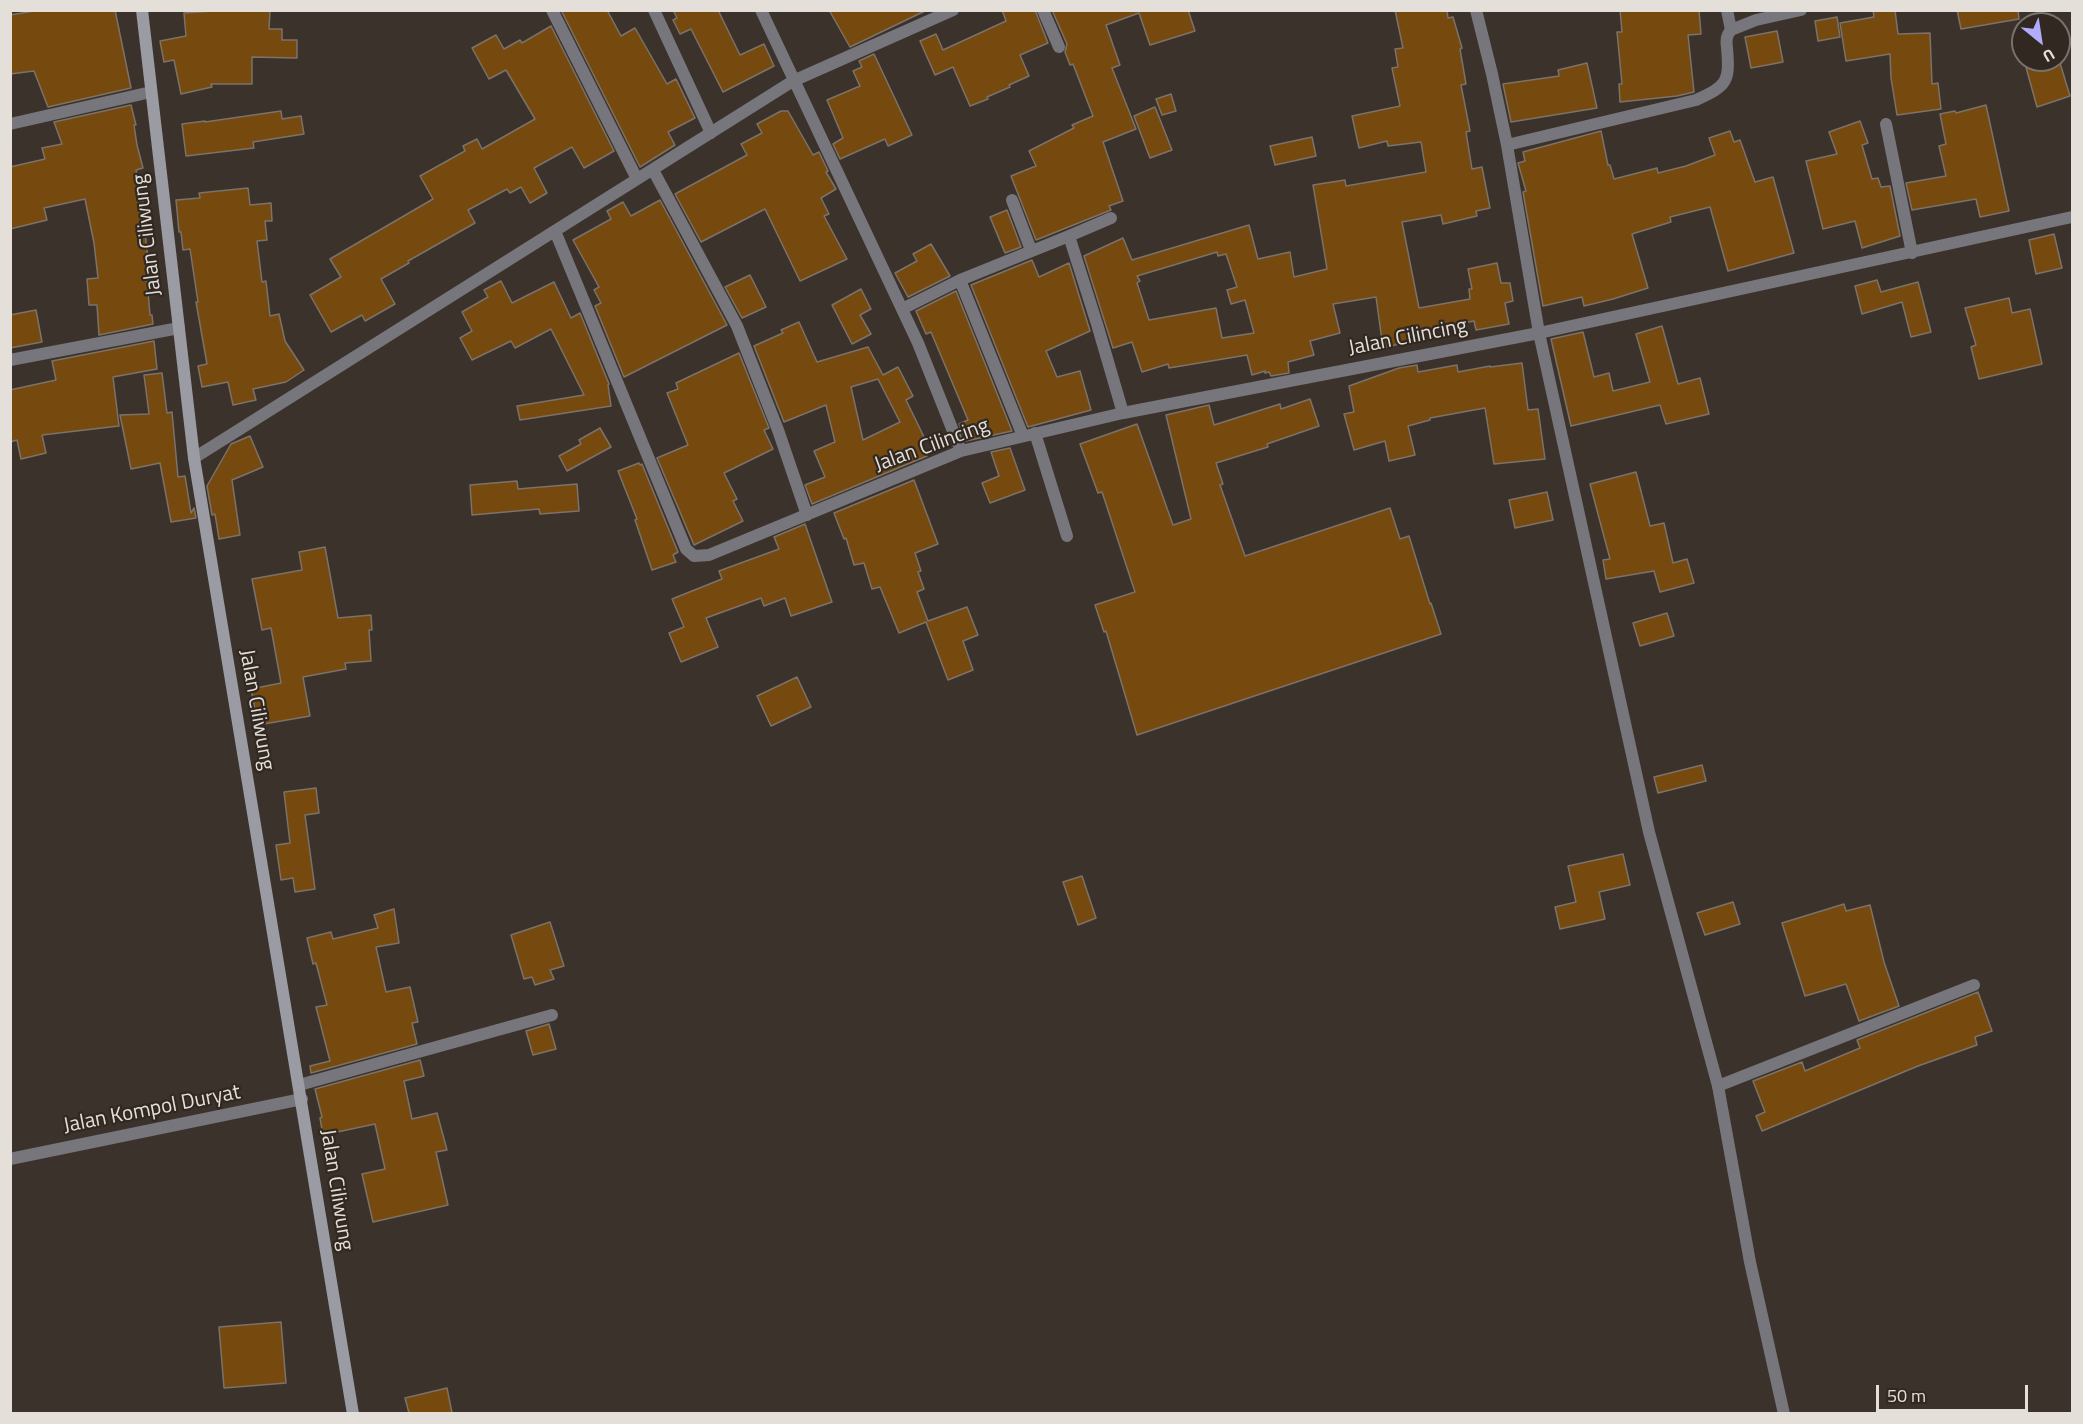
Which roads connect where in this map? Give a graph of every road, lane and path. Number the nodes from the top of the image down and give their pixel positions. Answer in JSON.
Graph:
{"nodes":[{"id":1,"x":142,"y":10,"type":"edge"},
{"id":2,"x":552,"y":10,"type":"edge"},
{"id":3,"x":654,"y":10,"type":"edge"},
{"id":4,"x":761,"y":10,"type":"edge"},
{"id":5,"x":953,"y":10,"type":"edge"},
{"id":6,"x":1043,"y":10,"type":"edge"},
{"id":7,"x":1476,"y":10,"type":"edge"},
{"id":8,"x":1727,"y":10,"type":"edge"},
{"id":9,"x":1801,"y":10,"type":"edge"},
{"id":10,"x":930,"y":15,"type":"edge"},
{"id":11,"x":1731,"y":30,"type":"junction"},
{"id":12,"x":1059,"y":47,"type":"dead end"},
{"id":13,"x":793,"y":81,"type":"junction"},
{"id":14,"x":152,"y":92,"type":"junction"},
{"id":15,"x":10,"y":124,"type":"edge"},
{"id":16,"x":1886,"y":124,"type":"dead end"},
{"id":17,"x":711,"y":133,"type":"junction"},
{"id":18,"x":1507,"y":145,"type":"junction"},
{"id":19,"x":653,"y":170,"type":"junction"},
{"id":20,"x":637,"y":179,"type":"junction"},
{"id":21,"x":1012,"y":200,"type":"dead end"},
{"id":22,"x":1111,"y":218,"type":"dead end"},
{"id":23,"x":2073,"y":218,"type":"edge"},
{"id":24,"x":555,"y":231,"type":"junction"},
{"id":25,"x":1069,"y":236,"type":"junction"},
{"id":26,"x":1031,"y":250,"type":"junction"},
{"id":27,"x":1912,"y":253,"type":"junction"},
{"id":28,"x":960,"y":280,"type":"junction"},
{"id":29,"x":902,"y":309,"type":"junction"},
{"id":30,"x":179,"y":328,"type":"junction"},
{"id":31,"x":1539,"y":333,"type":"junction"},
{"id":32,"x":10,"y":360,"type":"edge"},
{"id":33,"x":1123,"y":413,"type":"junction"},
{"id":34,"x":1029,"y":435,"type":"junction"},
{"id":35,"x":961,"y":451,"type":"junction"},
{"id":36,"x":194,"y":458,"type":"junction"},
{"id":37,"x":807,"y":515,"type":"junction"},
{"id":38,"x":1066,"y":536,"type":"dead end"},
{"id":39,"x":1974,"y":985,"type":"dead end"},
{"id":40,"x":552,"y":1015,"type":"dead end"},
{"id":41,"x":300,"y":1085,"type":"junction"},
{"id":42,"x":1718,"y":1086,"type":"junction"},
{"id":43,"x":302,"y":1099,"type":"junction"},
{"id":44,"x":10,"y":1159,"type":"edge"},
{"id":45,"x":353,"y":1413,"type":"edge"},
{"id":46,"x":1784,"y":1413,"type":"edge"}],
"edges":[{"from":1,"to":14,"type":"main road","name":"Jalan Ciliwung"},
{"from":2,"to":20,"type":"street"},
{"from":3,"to":17,"type":"street"},
{"from":4,"to":13,"type":"street"},
{"from":5,"to":10,"type":"street"},
{"from":6,"to":12,"type":"street"},
{"from":7,"to":18,"type":"street"},
{"from":8,"to":11,"type":"street"},
{"from":9,"to":11,"type":"street"},
{"from":10,"to":13,"type":"street"},
{"from":11,"to":18,"type":"street"},
{"from":13,"to":17,"type":"street"},
{"from":13,"to":29,"type":"street"},
{"from":14,"to":15,"type":"street"},
{"from":14,"to":30,"type":"main road","name":"Jalan Ciliwung"},
{"from":16,"to":27,"type":"street"},
{"from":17,"to":19,"type":"street"},
{"from":18,"to":31,"type":"street"},
{"from":19,"to":20,"type":"street"},
{"from":19,"to":37,"type":"street"},
{"from":20,"to":24,"type":"street"},
{"from":21,"to":26,"type":"street"},
{"from":22,"to":25,"type":"street"},
{"from":23,"to":27,"type":"street","name":"Jalan Cilincing"},
{"from":24,"to":36,"type":"street"},
{"from":24,"to":37,"type":"street","name":"Jalan Cilincing"},
{"from":25,"to":26,"type":"street"},
{"from":25,"to":33,"type":"street"},
{"from":26,"to":28,"type":"street"},
{"from":27,"to":31,"type":"street","name":"Jalan Cilincing"},
{"from":28,"to":29,"type":"street"},
{"from":28,"to":34,"type":"street"},
{"from":29,"to":35,"type":"street"},
{"from":30,"to":32,"type":"street"},
{"from":30,"to":36,"type":"main road","name":"Jalan Ciliwung"},
{"from":31,"to":33,"type":"street","name":"Jalan Cilincing"},
{"from":31,"to":42,"type":"street"},
{"from":33,"to":34,"type":"street","name":"Jalan Cilincing"},
{"from":34,"to":35,"type":"street","name":"Jalan Cilincing"},
{"from":34,"to":38,"type":"street"},
{"from":35,"to":37,"type":"street","name":"Jalan Cilincing"},
{"from":36,"to":41,"type":"main road","name":"Jalan Ciliwung"},
{"from":39,"to":42,"type":"street"},
{"from":40,"to":41,"type":"street"},
{"from":41,"to":43,"type":"main road","name":"Jalan Ciliwung"},
{"from":42,"to":46,"type":"street"},
{"from":43,"to":44,"type":"street","name":"Jalan Kompol Duryat"},
{"from":43,"to":45,"type":"main road","name":"Jalan Ciliwung"}]}
